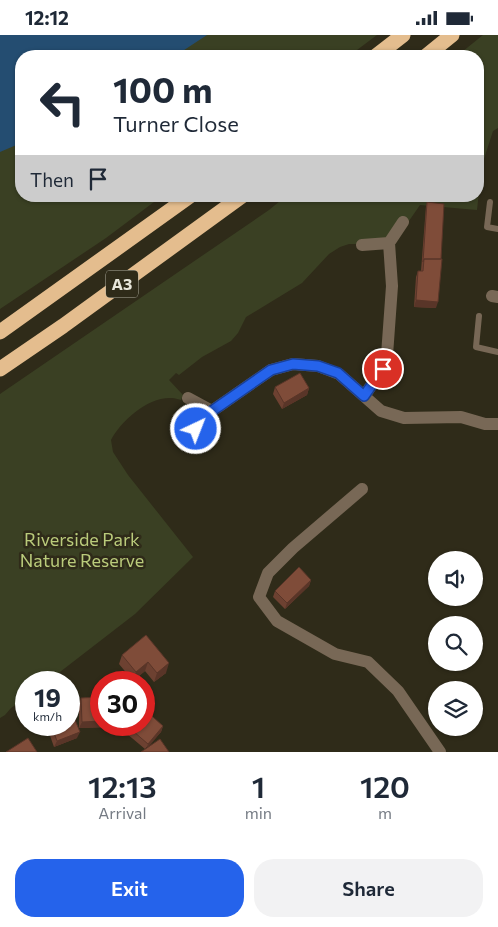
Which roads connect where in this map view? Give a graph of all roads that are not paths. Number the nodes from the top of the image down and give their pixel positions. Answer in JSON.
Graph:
{"nodes":[{"id":1,"x":403,"y":35,"type":"edge"},
{"id":2,"x":452,"y":35,"type":"edge"},
{"id":3,"x":384,"y":50,"type":"edge"},
{"id":4,"x":433,"y":50,"type":"edge"},
{"id":5,"x":182,"y":202,"type":"edge"},
{"id":6,"x":234,"y":202,"type":"edge"},
{"id":7,"x":490,"y":202,"type":"dead end"},
{"id":8,"x":403,"y":222,"type":"dead end"},
{"id":9,"x":498,"y":229,"type":"edge"},
{"id":10,"x":389,"y":243,"type":"junction"},
{"id":11,"x":362,"y":245,"type":"dead end"},
{"id":12,"x":479,"y":316,"type":"dead end"},
{"id":13,"x":0,"y":332,"type":"edge"},
{"id":14,"x":498,"y":352,"type":"edge"},
{"id":15,"x":0,"y":369,"type":"edge"},
{"id":16,"x":364,"y":396,"type":"junction"},
{"id":17,"x":188,"y":398,"type":"dead end"},
{"id":18,"x":212,"y":411,"type":"junction"},
{"id":19,"x":498,"y":425,"type":"edge"},
{"id":20,"x":196,"y":429,"type":"dead end"},
{"id":21,"x":362,"y":489,"type":"dead end"},
{"id":22,"x":440,"y":752,"type":"edge"}],
"edges":[{"from":1,"to":3,"type":"highway"},
{"from":2,"to":4,"type":"highway"},
{"from":5,"to":13,"type":"highway","number":"A3"},
{"from":6,"to":15,"type":"highway","number":"A3"},
{"from":7,"to":9,"type":"lane"},
{"from":8,"to":10,"type":"street"},
{"from":10,"to":11,"type":"street"},
{"from":10,"to":16,"type":"street"},
{"from":12,"to":14,"type":"lane"},
{"from":16,"to":18,"type":"street"},
{"from":16,"to":19,"type":"street"},
{"from":17,"to":18,"type":"street"},
{"from":18,"to":20,"type":"street"},
{"from":21,"to":22,"type":"street"}]}
